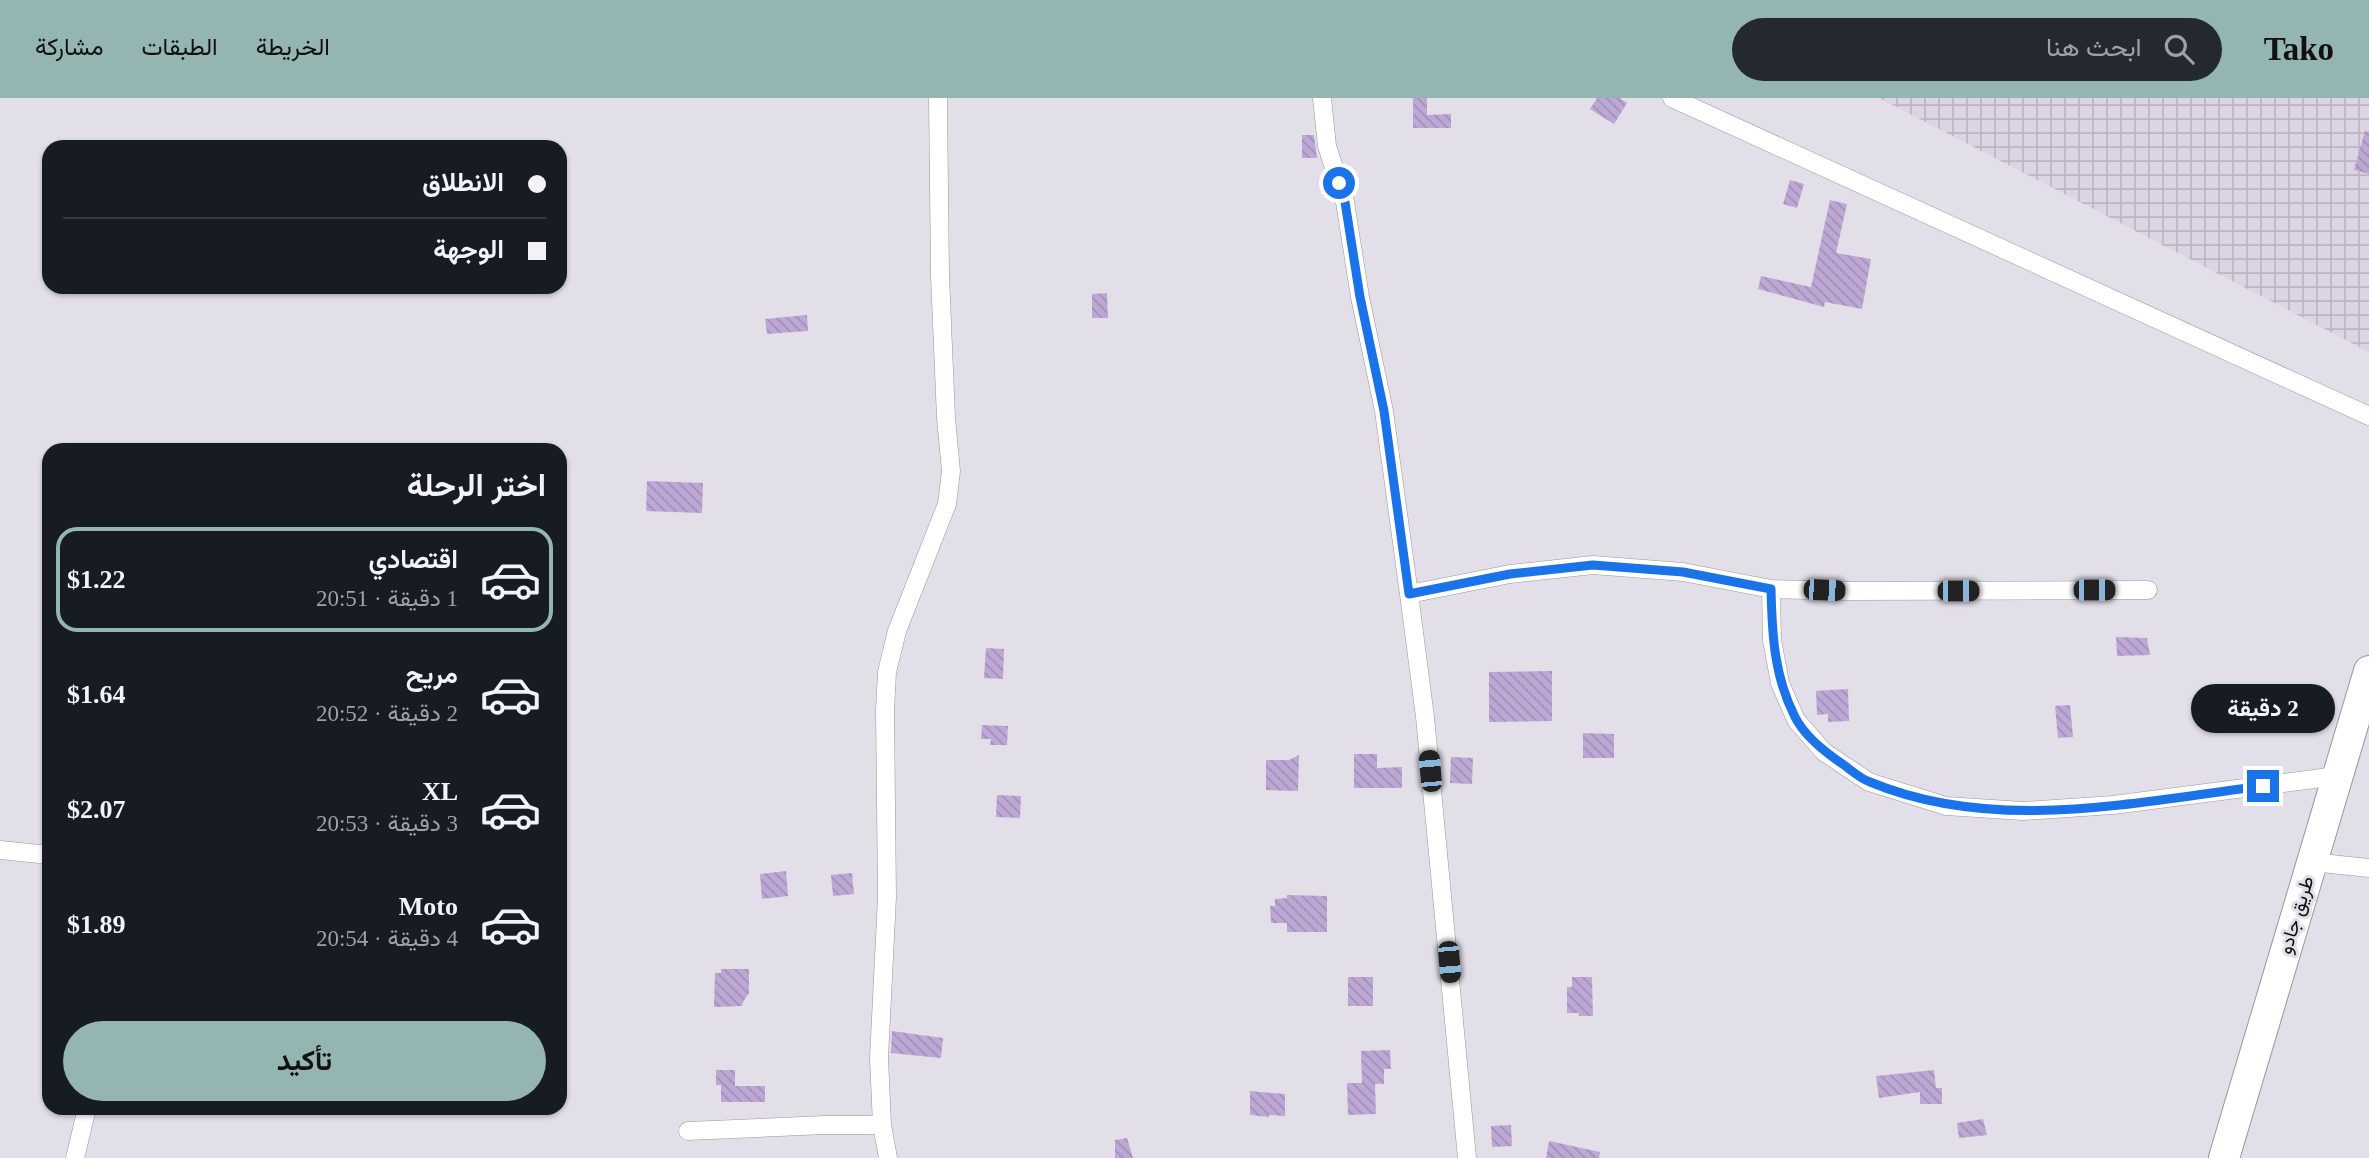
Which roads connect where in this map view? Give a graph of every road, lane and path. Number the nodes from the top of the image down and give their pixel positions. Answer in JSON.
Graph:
{"nodes":[{"id":1,"x":938,"y":98,"type":"edge"},
{"id":2,"x":1322,"y":98,"type":"edge"},
{"id":3,"x":1672,"y":98,"type":"edge"},
{"id":4,"x":2369,"y":416,"type":"edge"},
{"id":5,"x":1771,"y":589,"type":"junction"},
{"id":6,"x":2148,"y":590,"type":"dead end"},
{"id":7,"x":1409,"y":594,"type":"junction"},
{"id":8,"x":2369,"y":671,"type":"edge"},
{"id":9,"x":2337,"y":776,"type":"junction"},
{"id":10,"x":0,"y":850,"type":"edge"},
{"id":11,"x":42,"y":854,"type":"edge"},
{"id":12,"x":2312,"y":862,"type":"junction"},
{"id":13,"x":2369,"y":868,"type":"edge"},
{"id":14,"x":85,"y":1115,"type":"edge"},
{"id":15,"x":882,"y":1125,"type":"junction"},
{"id":16,"x":688,"y":1131,"type":"dead end"},
{"id":17,"x":75,"y":1158,"type":"edge"},
{"id":18,"x":888,"y":1158,"type":"edge"},
{"id":19,"x":1466,"y":1158,"type":"edge"},
{"id":20,"x":2224,"y":1158,"type":"edge"}],
"edges":[{"from":1,"to":15,"type":"street"},
{"from":2,"to":7,"type":"street"},
{"from":3,"to":4,"type":"street"},
{"from":5,"to":6,"type":"street"},
{"from":5,"to":7,"type":"street"},
{"from":5,"to":9,"type":"street"},
{"from":7,"to":19,"type":"street"},
{"from":8,"to":9,"type":"highway","name":"طريق جادو"},
{"from":9,"to":12,"type":"highway","name":"طريق جادو"},
{"from":10,"to":11,"type":"street"},
{"from":12,"to":13,"type":"street"},
{"from":12,"to":20,"type":"highway","name":"طريق جادو"},
{"from":14,"to":17,"type":"street"},
{"from":15,"to":16,"type":"street"},
{"from":15,"to":18,"type":"street"}]}
